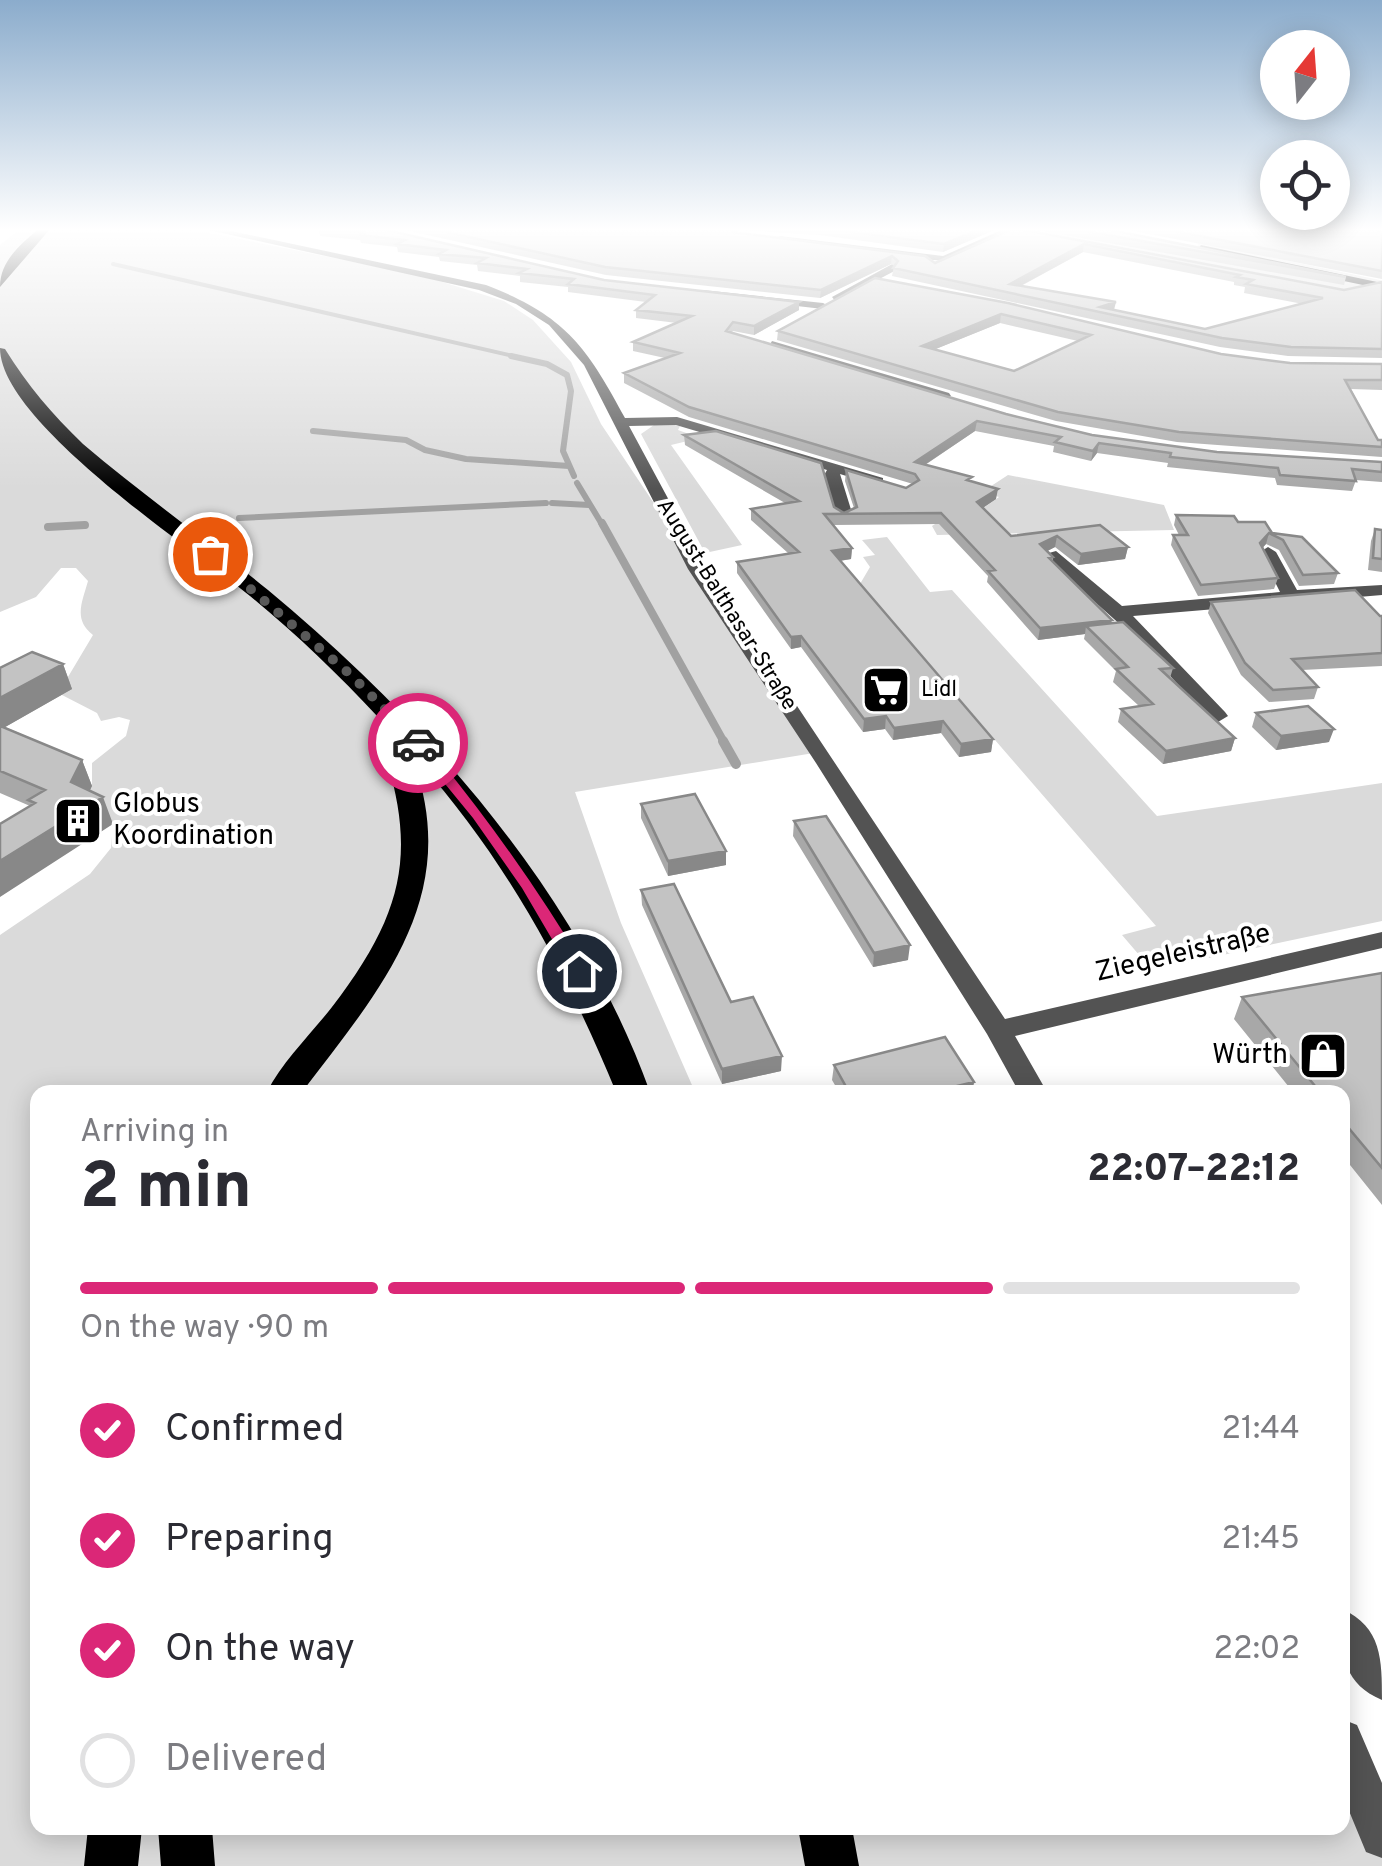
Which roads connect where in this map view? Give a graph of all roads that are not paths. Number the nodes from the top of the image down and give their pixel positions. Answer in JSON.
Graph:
{"nodes":[{"id":1,"x":541,"y":315,"type":"edge"},
{"id":2,"x":782,"y":329,"type":"edge"},
{"id":3,"x":0,"y":352,"type":"edge"},
{"id":4,"x":955,"y":400,"type":"edge"},
{"id":5,"x":617,"y":422,"type":"junction"},
{"id":6,"x":834,"y":468,"type":"junction"},
{"id":7,"x":888,"y":484,"type":"edge"},
{"id":8,"x":845,"y":516,"type":"edge"},
{"id":9,"x":1268,"y":552,"type":"edge"},
{"id":10,"x":1050,"y":555,"type":"edge"},
{"id":11,"x":1372,"y":590,"type":"edge"},
{"id":12,"x":1291,"y":596,"type":"junction"},
{"id":13,"x":1382,"y":603,"type":"edge"},
{"id":14,"x":1122,"y":612,"type":"junction"},
{"id":15,"x":352,"y":676,"type":"junction"},
{"id":16,"x":1218,"y":716,"type":"edge"},
{"id":17,"x":1382,"y":940,"type":"edge"},
{"id":18,"x":998,"y":1030,"type":"junction"},
{"id":19,"x":289,"y":1085,"type":"edge"},
{"id":20,"x":630,"y":1085,"type":"edge"},
{"id":21,"x":1029,"y":1085,"type":"edge"},
{"id":22,"x":1350,"y":1638,"type":"edge"},
{"id":23,"x":1382,"y":1680,"type":"edge"},
{"id":24,"x":1350,"y":1759,"type":"edge"},
{"id":25,"x":114,"y":1835,"type":"edge"},
{"id":26,"x":186,"y":1835,"type":"edge"},
{"id":27,"x":826,"y":1835,"type":"edge"},
{"id":28,"x":1382,"y":1836,"type":"edge"},
{"id":29,"x":112,"y":1866,"type":"edge"},
{"id":30,"x":188,"y":1866,"type":"edge"},
{"id":31,"x":832,"y":1866,"type":"edge"}],
"edges":[{"from":1,"to":5,"type":"street","name":"August-Balthasar-Straße"},
{"from":2,"to":4,"type":"street"},
{"from":3,"to":15,"type":"highway"},
{"from":5,"to":6,"type":"street"},
{"from":5,"to":18,"type":"street","name":"August-Balthasar-Straße"},
{"from":6,"to":7,"type":"street"},
{"from":6,"to":8,"type":"street"},
{"from":9,"to":12,"type":"street"},
{"from":10,"to":14,"type":"street"},
{"from":11,"to":12,"type":"street"},
{"from":11,"to":13,"type":"street"},
{"from":12,"to":14,"type":"street"},
{"from":14,"to":16,"type":"street"},
{"from":15,"to":19,"type":"highway"},
{"from":15,"to":20,"type":"highway"},
{"from":17,"to":18,"type":"street","name":"Ziegeleistraße"},
{"from":18,"to":21,"type":"street","name":"August-Balthasar-Straße"},
{"from":22,"to":23,"type":"street"},
{"from":24,"to":28,"type":"street"},
{"from":25,"to":29,"type":"highway"},
{"from":26,"to":30,"type":"highway"},
{"from":27,"to":31,"type":"highway"}]}
